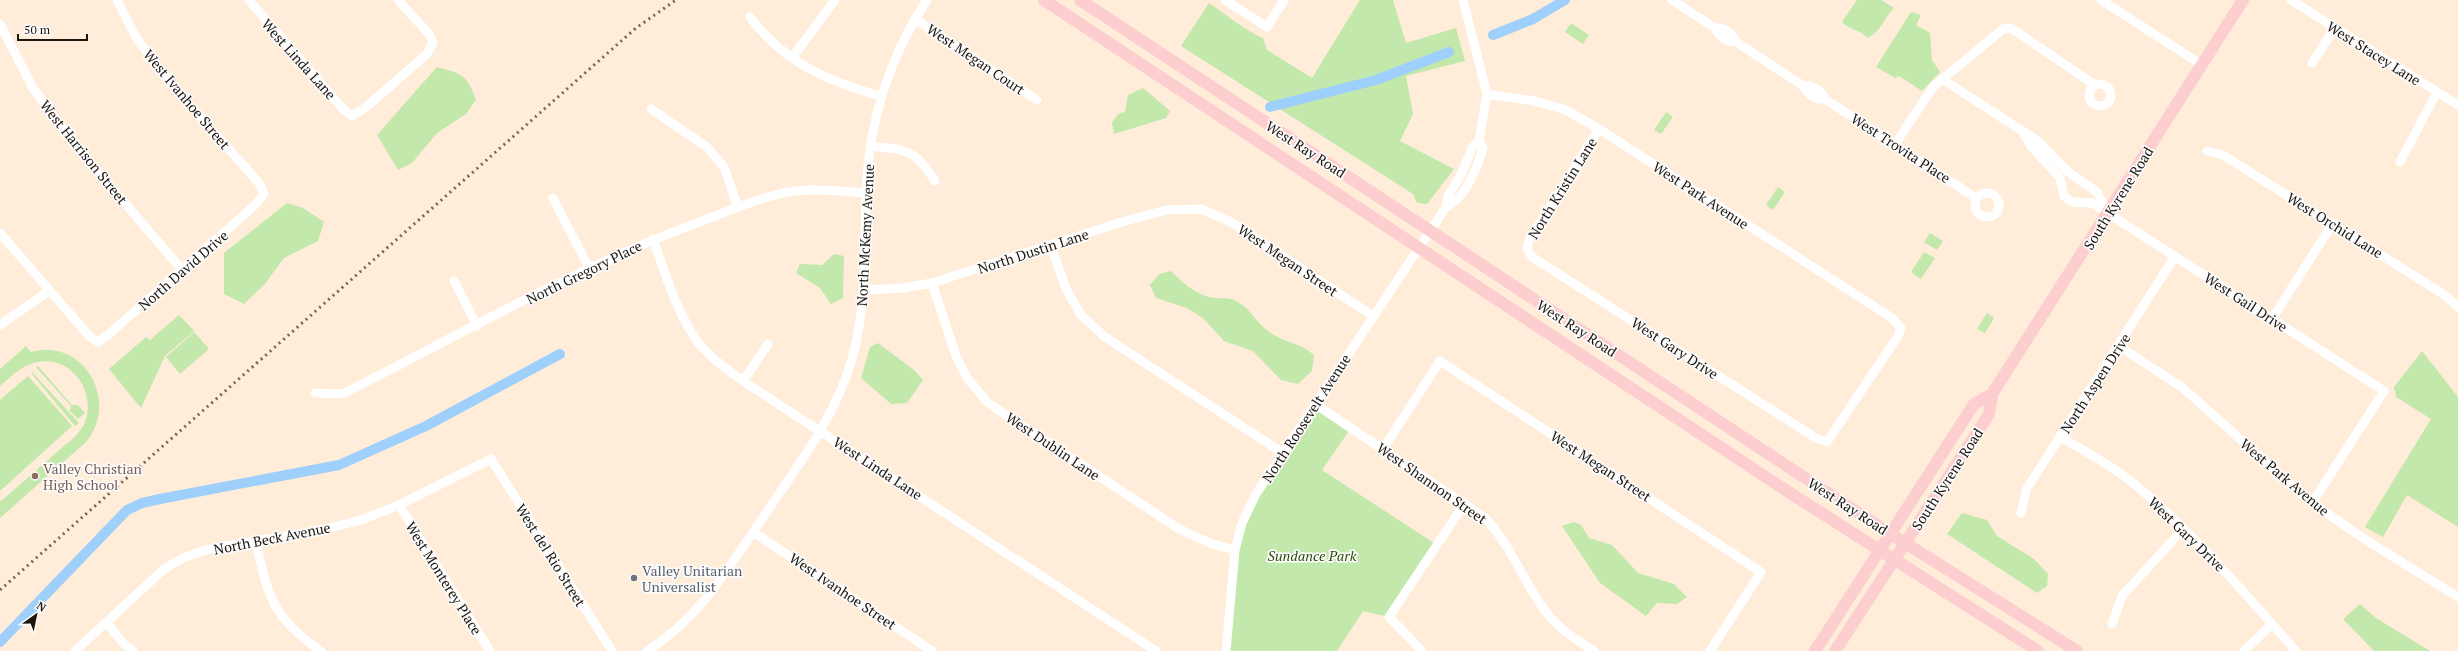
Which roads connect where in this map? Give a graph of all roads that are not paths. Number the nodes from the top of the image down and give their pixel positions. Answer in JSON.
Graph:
{"nodes":[{"id":1,"x":117,"y":0,"type":"edge"},
{"id":2,"x":249,"y":0,"type":"edge"},
{"id":3,"x":398,"y":0,"type":"edge"},
{"id":4,"x":835,"y":0,"type":"edge"},
{"id":5,"x":927,"y":0,"type":"edge"},
{"id":6,"x":1044,"y":0,"type":"edge"},
{"id":7,"x":1080,"y":0,"type":"edge"},
{"id":8,"x":1225,"y":0,"type":"edge"},
{"id":9,"x":1284,"y":0,"type":"edge"},
{"id":10,"x":1463,"y":0,"type":"edge"},
{"id":11,"x":1672,"y":0,"type":"edge"},
{"id":12,"x":2101,"y":0,"type":"edge"},
{"id":13,"x":2243,"y":0,"type":"edge"},
{"id":14,"x":2291,"y":0,"type":"edge"},
{"id":15,"x":750,"y":17,"type":"dead end"},
{"id":16,"x":915,"y":19,"type":"junction"},
{"id":17,"x":0,"y":24,"type":"edge"},
{"id":18,"x":2335,"y":28,"type":"junction"},
{"id":19,"x":792,"y":58,"type":"junction"},
{"id":20,"x":2312,"y":63,"type":"dead end"},
{"id":21,"x":2202,"y":65,"type":"junction"},
{"id":22,"x":1942,"y":79,"type":"junction"},
{"id":23,"x":2095,"y":85,"type":"dead end"},
{"id":24,"x":2438,"y":92,"type":"junction"},
{"id":25,"x":1487,"y":94,"type":"junction"},
{"id":26,"x":881,"y":96,"type":"junction"},
{"id":27,"x":1037,"y":100,"type":"dead end"},
{"id":28,"x":2458,"y":105,"type":"edge"},
{"id":29,"x":651,"y":109,"type":"dead end"},
{"id":30,"x":1599,"y":129,"type":"junction"},
{"id":31,"x":2024,"y":134,"type":"junction"},
{"id":32,"x":1895,"y":144,"type":"junction"},
{"id":33,"x":871,"y":146,"type":"junction"},
{"id":34,"x":2207,"y":151,"type":"dead end"},
{"id":35,"x":2400,"y":162,"type":"dead end"},
{"id":36,"x":935,"y":181,"type":"dead end"},
{"id":37,"x":866,"y":193,"type":"junction"},
{"id":38,"x":264,"y":194,"type":"joint"},
{"id":39,"x":554,"y":198,"type":"dead end"},
{"id":40,"x":1976,"y":198,"type":"dead end"},
{"id":41,"x":738,"y":207,"type":"junction"},
{"id":42,"x":1201,"y":209,"type":"joint"},
{"id":43,"x":2108,"y":213,"type":"junction"},
{"id":44,"x":2333,"y":223,"type":"junction"},
{"id":45,"x":1430,"y":231,"type":"junction"},
{"id":46,"x":0,"y":233,"type":"edge"},
{"id":47,"x":652,"y":239,"type":"junction"},
{"id":48,"x":1051,"y":246,"type":"junction"},
{"id":49,"x":1418,"y":248,"type":"junction"},
{"id":50,"x":1527,"y":248,"type":"joint"},
{"id":51,"x":2175,"y":256,"type":"junction"},
{"id":52,"x":589,"y":268,"type":"junction"},
{"id":53,"x":182,"y":270,"type":"junction"},
{"id":54,"x":454,"y":280,"type":"dead end"},
{"id":55,"x":932,"y":283,"type":"junction"},
{"id":56,"x":50,"y":290,"type":"junction"},
{"id":57,"x":865,"y":290,"type":"junction"},
{"id":58,"x":2458,"y":307,"type":"edge"},
{"id":59,"x":1373,"y":316,"type":"junction"},
{"id":60,"x":2272,"y":319,"type":"junction"},
{"id":61,"x":0,"y":325,"type":"edge"},
{"id":62,"x":477,"y":326,"type":"junction"},
{"id":63,"x":768,"y":344,"type":"dead end"},
{"id":64,"x":2119,"y":346,"type":"junction"},
{"id":65,"x":743,"y":381,"type":"junction"},
{"id":66,"x":315,"y":393,"type":"dead end"},
{"id":67,"x":1992,"y":394,"type":"junction"},
{"id":68,"x":1315,"y":404,"type":"junction"},
{"id":69,"x":821,"y":430,"type":"junction"},
{"id":70,"x":2061,"y":436,"type":"junction"},
{"id":71,"x":1827,"y":442,"type":"joint"},
{"id":72,"x":1383,"y":449,"type":"junction"},
{"id":73,"x":1283,"y":453,"type":"junction"},
{"id":74,"x":491,"y":459,"type":"joint"},
{"id":75,"x":1465,"y":503,"type":"junction"},
{"id":76,"x":2312,"y":503,"type":"junction"},
{"id":77,"x":399,"y":505,"type":"junction"},
{"id":78,"x":2021,"y":513,"type":"dead end"},
{"id":79,"x":2183,"y":529,"type":"junction"},
{"id":80,"x":753,"y":532,"type":"junction"},
{"id":81,"x":1892,"y":534,"type":"junction"},
{"id":82,"x":256,"y":541,"type":"junction"},
{"id":83,"x":1906,"y":543,"type":"junction"},
{"id":84,"x":1235,"y":550,"type":"junction"},
{"id":85,"x":1881,"y":552,"type":"junction"},
{"id":86,"x":1895,"y":560,"type":"junction"},
{"id":87,"x":2458,"y":597,"type":"edge"},
{"id":88,"x":107,"y":623,"type":"junction"},
{"id":89,"x":2112,"y":624,"type":"dead end"},
{"id":90,"x":2272,"y":624,"type":"junction"},
{"id":91,"x":75,"y":651,"type":"edge"},
{"id":92,"x":133,"y":651,"type":"edge"},
{"id":93,"x":321,"y":651,"type":"edge"},
{"id":94,"x":490,"y":651,"type":"edge"},
{"id":95,"x":612,"y":651,"type":"edge"},
{"id":96,"x":647,"y":651,"type":"edge"},
{"id":97,"x":932,"y":651,"type":"edge"},
{"id":98,"x":1156,"y":651,"type":"edge"},
{"id":99,"x":1226,"y":651,"type":"edge"},
{"id":100,"x":1422,"y":651,"type":"edge"},
{"id":101,"x":1594,"y":651,"type":"edge"},
{"id":102,"x":1710,"y":651,"type":"edge"},
{"id":103,"x":1816,"y":651,"type":"edge"},
{"id":104,"x":1835,"y":651,"type":"edge"},
{"id":105,"x":2038,"y":651,"type":"edge"},
{"id":106,"x":2077,"y":651,"type":"edge"},
{"id":107,"x":2244,"y":651,"type":"edge"},
{"id":108,"x":2296,"y":651,"type":"edge"}],
"edges":[{"from":1,"to":38,"type":"street","name":"West Ivanhoe Street"},
{"from":2,"to":3,"type":"street","name":"West Linda Lane"},
{"from":4,"to":19,"type":"street"},
{"from":5,"to":16,"type":"street","name":"North McKemy Avenue"},
{"from":6,"to":49,"type":"main road","name":"West Ray Road"},
{"from":7,"to":45,"type":"main road","name":"West Ray Road"},
{"from":8,"to":9,"type":"street"},
{"from":10,"to":25,"type":"street","name":"North Roosevelt Avenue"},
{"from":11,"to":32,"type":"street","name":"West Trovita Place"},
{"from":12,"to":21,"type":"street"},
{"from":13,"to":21,"type":"main road","name":"South Kyrene Road"},
{"from":14,"to":18,"type":"street","name":"West Stacey Lane"},
{"from":15,"to":19,"type":"street"},
{"from":16,"to":26,"type":"street","name":"North McKemy Avenue"},
{"from":16,"to":27,"type":"street","name":"West Megan Court"},
{"from":17,"to":53,"type":"street","name":"West Harrison Street"},
{"from":18,"to":20,"type":"street"},
{"from":18,"to":24,"type":"street","name":"West Stacey Lane"},
{"from":19,"to":26,"type":"street"},
{"from":21,"to":43,"type":"main road","name":"South Kyrene Road"},
{"from":22,"to":23,"type":"street"},
{"from":22,"to":31,"type":"street","name":"West Gail Drive"},
{"from":22,"to":32,"type":"street"},
{"from":24,"to":28,"type":"street","name":"West Stacey Lane"},
{"from":24,"to":35,"type":"street"},
{"from":25,"to":30,"type":"street","name":"West Park Avenue"},
{"from":25,"to":45,"type":"street","name":"North Roosevelt Avenue"},
{"from":26,"to":33,"type":"street","name":"North McKemy Avenue"},
{"from":29,"to":41,"type":"street"},
{"from":30,"to":50,"type":"street","name":"North Kristin Lane"},
{"from":30,"to":71,"type":"street","name":"West Park Avenue"},
{"from":31,"to":43,"type":"street","name":"West Gail Drive"},
{"from":31,"to":43,"type":"street","name":"West Gail Drive"},
{"from":32,"to":40,"type":"street","name":"West Trovita Place"},
{"from":33,"to":36,"type":"street"},
{"from":33,"to":37,"type":"street","name":"North McKemy Avenue"},
{"from":34,"to":44,"type":"street","name":"West Orchid Lane"},
{"from":37,"to":41,"type":"street","name":"North Gregory Place"},
{"from":37,"to":57,"type":"street","name":"North McKemy Avenue"},
{"from":38,"to":53,"type":"street","name":"North David Drive"},
{"from":39,"to":52,"type":"street"},
{"from":41,"to":47,"type":"street","name":"North Gregory Place"},
{"from":42,"to":48,"type":"street","name":"North Dustin Lane"},
{"from":42,"to":59,"type":"street","name":"West Megan Street"},
{"from":43,"to":51,"type":"street","name":"West Gail Drive"},
{"from":43,"to":67,"type":"main road","name":"South Kyrene Road"},
{"from":44,"to":58,"type":"street","name":"West Orchid Lane"},
{"from":44,"to":60,"type":"street"},
{"from":45,"to":49,"type":"street","name":"North Roosevelt Avenue"},
{"from":45,"to":81,"type":"main road","name":"West Ray Road"},
{"from":46,"to":56,"type":"street"},
{"from":47,"to":52,"type":"street","name":"North Gregory Place"},
{"from":47,"to":65,"type":"street","name":"West Linda Lane"},
{"from":48,"to":55,"type":"street","name":"North Dustin Lane"},
{"from":48,"to":73,"type":"street"},
{"from":49,"to":59,"type":"street","name":"North Roosevelt Avenue"},
{"from":49,"to":85,"type":"main road","name":"West Ray Road"},
{"from":50,"to":71,"type":"street","name":"West Gary Drive"},
{"from":51,"to":60,"type":"street","name":"West Gail Drive"},
{"from":51,"to":64,"type":"street","name":"North Aspen Drive"},
{"from":52,"to":62,"type":"street","name":"North Gregory Place"},
{"from":53,"to":56,"type":"street","name":"North David Drive"},
{"from":54,"to":62,"type":"street"},
{"from":55,"to":57,"type":"street","name":"North Dustin Lane"},
{"from":55,"to":84,"type":"street","name":"West Dublin Lane"},
{"from":56,"to":61,"type":"street"},
{"from":57,"to":69,"type":"street","name":"North McKemy Avenue"},
{"from":59,"to":68,"type":"street","name":"North Roosevelt Avenue"},
{"from":60,"to":76,"type":"street","name":"West Gail Drive"},
{"from":62,"to":66,"type":"street","name":"North Gregory Place"},
{"from":63,"to":65,"type":"street"},
{"from":64,"to":70,"type":"street","name":"North Aspen Drive"},
{"from":64,"to":76,"type":"street","name":"West Park Avenue"},
{"from":65,"to":69,"type":"street","name":"West Linda Lane"},
{"from":67,"to":81,"type":"main road","name":"South Kyrene Road"},
{"from":67,"to":83,"type":"main road","name":"South Kyrene Road"},
{"from":68,"to":72,"type":"street","name":"West Shannon Street"},
{"from":68,"to":73,"type":"street","name":"North Roosevelt Avenue"},
{"from":69,"to":80,"type":"street","name":"North McKemy Avenue"},
{"from":69,"to":98,"type":"street","name":"West Linda Lane"},
{"from":70,"to":78,"type":"street","name":"North Aspen Drive"},
{"from":70,"to":79,"type":"street","name":"West Gary Drive"},
{"from":72,"to":75,"type":"street","name":"West Shannon Street"},
{"from":72,"to":102,"type":"street","name":"West Megan Street"},
{"from":73,"to":84,"type":"street","name":"North Roosevelt Avenue"},
{"from":74,"to":77,"type":"street","name":"North Beck Avenue"},
{"from":74,"to":95,"type":"street","name":"West del Rio Street"},
{"from":75,"to":100,"type":"street"},
{"from":75,"to":101,"type":"street","name":"West Shannon Street"},
{"from":76,"to":87,"type":"street","name":"West Park Avenue"},
{"from":77,"to":82,"type":"street","name":"North Beck Avenue"},
{"from":77,"to":94,"type":"street","name":"West Monterey Place"},
{"from":79,"to":89,"type":"street"},
{"from":79,"to":90,"type":"street","name":"West Gary Drive"},
{"from":80,"to":96,"type":"street","name":"North McKemy Avenue"},
{"from":80,"to":97,"type":"street","name":"West Ivanhoe Street"},
{"from":81,"to":83,"type":"main road","name":"West Ray Road"},
{"from":81,"to":85,"type":"main road","name":"South Kyrene Road"},
{"from":82,"to":88,"type":"street","name":"North Beck Avenue"},
{"from":82,"to":93,"type":"street"},
{"from":83,"to":86,"type":"main road","name":"South Kyrene Road"},
{"from":83,"to":106,"type":"main road","name":"West Ray Road"},
{"from":84,"to":99,"type":"street","name":"North Roosevelt Avenue"},
{"from":85,"to":86,"type":"main road","name":"West Ray Road"},
{"from":85,"to":103,"type":"main road","name":"South Kyrene Road"},
{"from":86,"to":104,"type":"main road","name":"South Kyrene Road"},
{"from":86,"to":105,"type":"main road","name":"West Ray Road"},
{"from":88,"to":91,"type":"street","name":"North Beck Avenue"},
{"from":88,"to":92,"type":"street"},
{"from":90,"to":107,"type":"street"},
{"from":90,"to":108,"type":"street","name":"West Gary Drive"}]}
